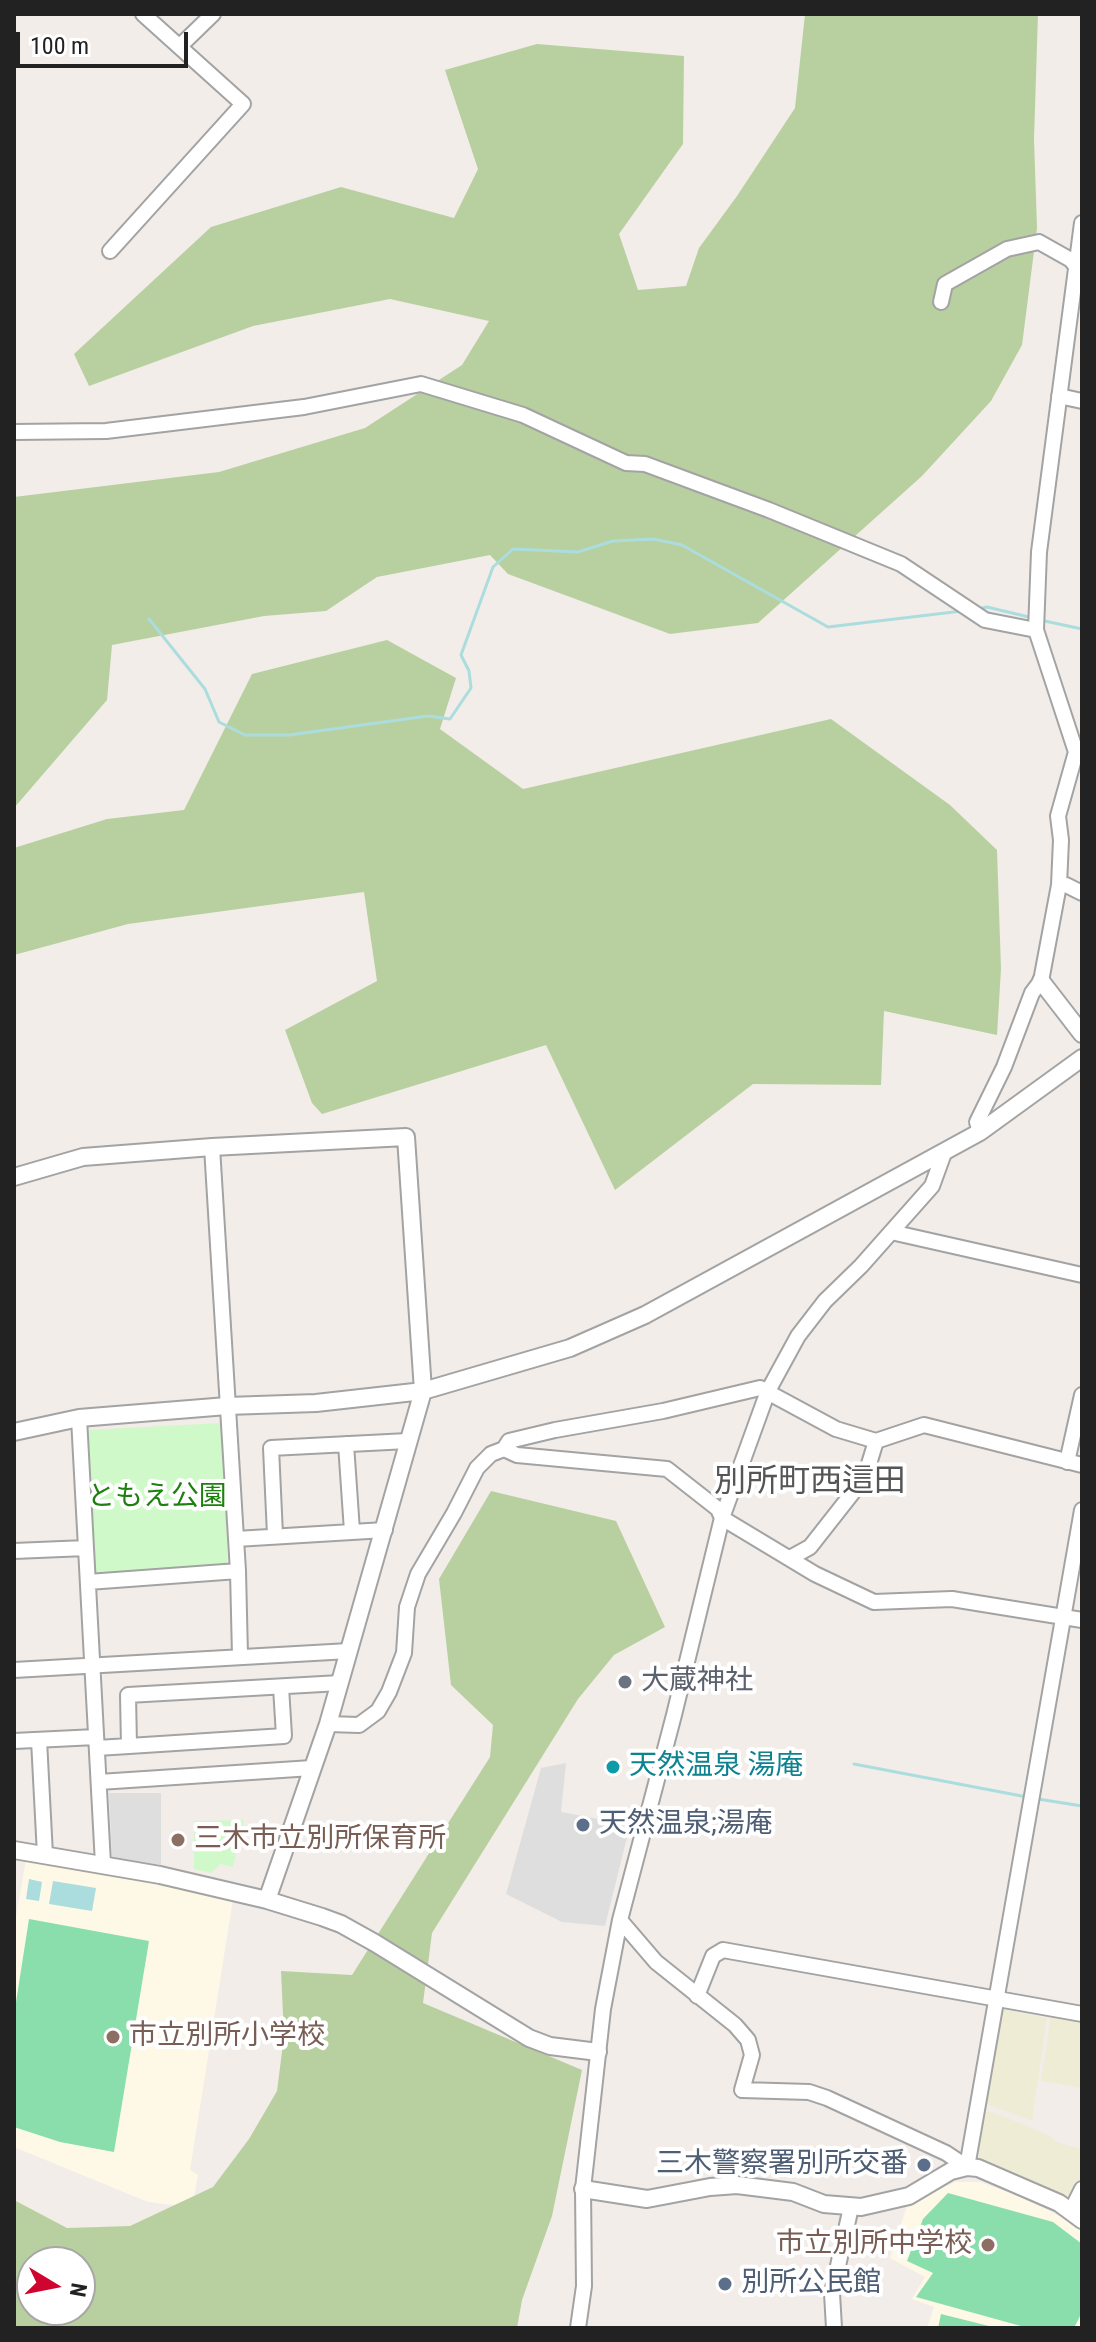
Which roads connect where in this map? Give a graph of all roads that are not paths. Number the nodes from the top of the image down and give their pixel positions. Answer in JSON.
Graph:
{"nodes":[{"id":1,"x":143,"y":14,"type":"edge"},
{"id":2,"x":213,"y":14,"type":"edge"},
{"id":3,"x":180,"y":46,"type":"junction"},
{"id":4,"x":1082,"y":223,"type":"edge"},
{"id":5,"x":110,"y":251,"type":"dead end"},
{"id":6,"x":1079,"y":269,"type":"edge"},
{"id":7,"x":941,"y":302,"type":"dead end"},
{"id":8,"x":1059,"y":396,"type":"junction"},
{"id":9,"x":1082,"y":401,"type":"edge"},
{"id":10,"x":14,"y":432,"type":"edge"},
{"id":11,"x":1036,"y":630,"type":"junction"},
{"id":12,"x":1079,"y":752,"type":"edge"},
{"id":13,"x":1059,"y":885,"type":"junction"},
{"id":14,"x":1082,"y":893,"type":"edge"},
{"id":15,"x":1041,"y":981,"type":"junction"},
{"id":16,"x":1082,"y":1034,"type":"edge"},
{"id":17,"x":1082,"y":1058,"type":"edge"},
{"id":18,"x":980,"y":1132,"type":"junction"},
{"id":19,"x":212,"y":1147,"type":"junction"},
{"id":20,"x":944,"y":1153,"type":"junction"},
{"id":21,"x":14,"y":1177,"type":"edge"},
{"id":22,"x":891,"y":1232,"type":"junction"},
{"id":23,"x":1082,"y":1275,"type":"edge"},
{"id":24,"x":423,"y":1391,"type":"junction"},
{"id":25,"x":768,"y":1391,"type":"junction"},
{"id":26,"x":1082,"y":1395,"type":"edge"},
{"id":27,"x":227,"y":1406,"type":"junction"},
{"id":28,"x":79,"y":1418,"type":"junction"},
{"id":29,"x":14,"y":1432,"type":"edge"},
{"id":30,"x":408,"y":1441,"type":"junction"},
{"id":31,"x":876,"y":1441,"type":"junction"},
{"id":32,"x":346,"y":1444,"type":"junction"},
{"id":33,"x":504,"y":1449,"type":"junction"},
{"id":34,"x":1067,"y":1462,"type":"junction"},
{"id":35,"x":1082,"y":1465,"type":"edge"},
{"id":36,"x":1082,"y":1510,"type":"edge"},
{"id":37,"x":722,"y":1518,"type":"junction"},
{"id":38,"x":385,"y":1530,"type":"junction"},
{"id":39,"x":352,"y":1531,"type":"junction"},
{"id":40,"x":275,"y":1535,"type":"junction"},
{"id":41,"x":236,"y":1539,"type":"junction"},
{"id":42,"x":86,"y":1548,"type":"junction"},
{"id":43,"x":14,"y":1551,"type":"edge"},
{"id":44,"x":790,"y":1558,"type":"junction"},
{"id":45,"x":238,"y":1571,"type":"junction"},
{"id":46,"x":88,"y":1582,"type":"junction"},
{"id":47,"x":1063,"y":1617,"type":"junction"},
{"id":48,"x":1082,"y":1620,"type":"edge"},
{"id":49,"x":349,"y":1651,"type":"junction"},
{"id":50,"x":240,"y":1656,"type":"junction"},
{"id":51,"x":93,"y":1665,"type":"junction"},
{"id":52,"x":14,"y":1670,"type":"edge"},
{"id":53,"x":340,"y":1683,"type":"junction"},
{"id":54,"x":281,"y":1687,"type":"junction"},
{"id":55,"x":328,"y":1724,"type":"junction"},
{"id":56,"x":39,"y":1740,"type":"junction"},
{"id":57,"x":14,"y":1741,"type":"edge"},
{"id":58,"x":97,"y":1742,"type":"junction"},
{"id":59,"x":129,"y":1746,"type":"junction"},
{"id":60,"x":312,"y":1768,"type":"junction"},
{"id":61,"x":99,"y":1782,"type":"junction"},
{"id":62,"x":14,"y":1850,"type":"edge"},
{"id":63,"x":45,"y":1855,"type":"junction"},
{"id":64,"x":103,"y":1864,"type":"junction"},
{"id":65,"x":267,"y":1900,"type":"junction"},
{"id":66,"x":620,"y":1920,"type":"junction"},
{"id":67,"x":697,"y":1996,"type":"junction"},
{"id":68,"x":996,"y":1999,"type":"junction"},
{"id":69,"x":1082,"y":2014,"type":"edge"},
{"id":70,"x":598,"y":2052,"type":"junction"},
{"id":71,"x":967,"y":2167,"type":"junction"},
{"id":72,"x":583,"y":2189,"type":"junction"},
{"id":73,"x":1082,"y":2189,"type":"edge"},
{"id":74,"x":851,"y":2207,"type":"junction"},
{"id":75,"x":1076,"y":2216,"type":"edge"},
{"id":76,"x":578,"y":2328,"type":"edge"},
{"id":77,"x":834,"y":2328,"type":"edge"}],
"edges":[{"from":1,"to":3,"type":"street"},
{"from":2,"to":3,"type":"street"},
{"from":3,"to":5,"type":"street"},
{"from":4,"to":6,"type":"street"},
{"from":6,"to":7,"type":"street"},
{"from":6,"to":8,"type":"street"},
{"from":8,"to":9,"type":"street"},
{"from":8,"to":11,"type":"street"},
{"from":10,"to":11,"type":"street"},
{"from":11,"to":12,"type":"street"},
{"from":12,"to":13,"type":"street"},
{"from":13,"to":14,"type":"street"},
{"from":13,"to":15,"type":"street"},
{"from":15,"to":16,"type":"street"},
{"from":15,"to":18,"type":"street"},
{"from":17,"to":18,"type":"street"},
{"from":18,"to":20,"type":"street"},
{"from":19,"to":21,"type":"street"},
{"from":19,"to":24,"type":"street"},
{"from":19,"to":27,"type":"street"},
{"from":20,"to":22,"type":"street"},
{"from":20,"to":24,"type":"street"},
{"from":22,"to":23,"type":"street"},
{"from":22,"to":25,"type":"street"},
{"from":24,"to":27,"type":"street"},
{"from":24,"to":30,"type":"street"},
{"from":25,"to":31,"type":"street"},
{"from":25,"to":33,"type":"street"},
{"from":25,"to":37,"type":"street"},
{"from":26,"to":34,"type":"street"},
{"from":27,"to":28,"type":"street"},
{"from":27,"to":41,"type":"street"},
{"from":28,"to":29,"type":"street"},
{"from":28,"to":42,"type":"street"},
{"from":30,"to":32,"type":"street"},
{"from":30,"to":38,"type":"street"},
{"from":31,"to":34,"type":"street"},
{"from":31,"to":44,"type":"street"},
{"from":32,"to":39,"type":"street"},
{"from":32,"to":40,"type":"street"},
{"from":33,"to":37,"type":"street"},
{"from":33,"to":55,"type":"street"},
{"from":34,"to":35,"type":"street"},
{"from":36,"to":47,"type":"street"},
{"from":37,"to":44,"type":"street"},
{"from":37,"to":66,"type":"street"},
{"from":38,"to":39,"type":"street"},
{"from":38,"to":49,"type":"street"},
{"from":39,"to":40,"type":"street"},
{"from":40,"to":41,"type":"street"},
{"from":41,"to":45,"type":"street"},
{"from":42,"to":43,"type":"street"},
{"from":42,"to":46,"type":"street"},
{"from":44,"to":47,"type":"street"},
{"from":45,"to":46,"type":"street"},
{"from":45,"to":50,"type":"street"},
{"from":46,"to":51,"type":"street"},
{"from":47,"to":48,"type":"street"},
{"from":47,"to":68,"type":"street"},
{"from":49,"to":50,"type":"street"},
{"from":49,"to":53,"type":"street"},
{"from":50,"to":51,"type":"street"},
{"from":51,"to":52,"type":"street"},
{"from":51,"to":58,"type":"street"},
{"from":53,"to":54,"type":"street"},
{"from":53,"to":55,"type":"street"},
{"from":54,"to":59,"type":"street"},
{"from":54,"to":59,"type":"street"},
{"from":55,"to":60,"type":"street"},
{"from":56,"to":57,"type":"street"},
{"from":56,"to":58,"type":"street"},
{"from":56,"to":63,"type":"street"},
{"from":58,"to":59,"type":"street"},
{"from":58,"to":61,"type":"street"},
{"from":60,"to":61,"type":"street"},
{"from":60,"to":65,"type":"street"},
{"from":61,"to":64,"type":"street"},
{"from":62,"to":63,"type":"street"},
{"from":63,"to":64,"type":"street"},
{"from":64,"to":65,"type":"street"},
{"from":65,"to":70,"type":"street"},
{"from":66,"to":67,"type":"street"},
{"from":66,"to":70,"type":"street"},
{"from":67,"to":68,"type":"street"},
{"from":67,"to":71,"type":"street"},
{"from":68,"to":69,"type":"street"},
{"from":68,"to":71,"type":"street"},
{"from":70,"to":72,"type":"street"},
{"from":71,"to":74,"type":"street"},
{"from":71,"to":75,"type":"street"},
{"from":72,"to":74,"type":"street"},
{"from":72,"to":76,"type":"street"},
{"from":73,"to":75,"type":"street"},
{"from":74,"to":77,"type":"street"}]}
